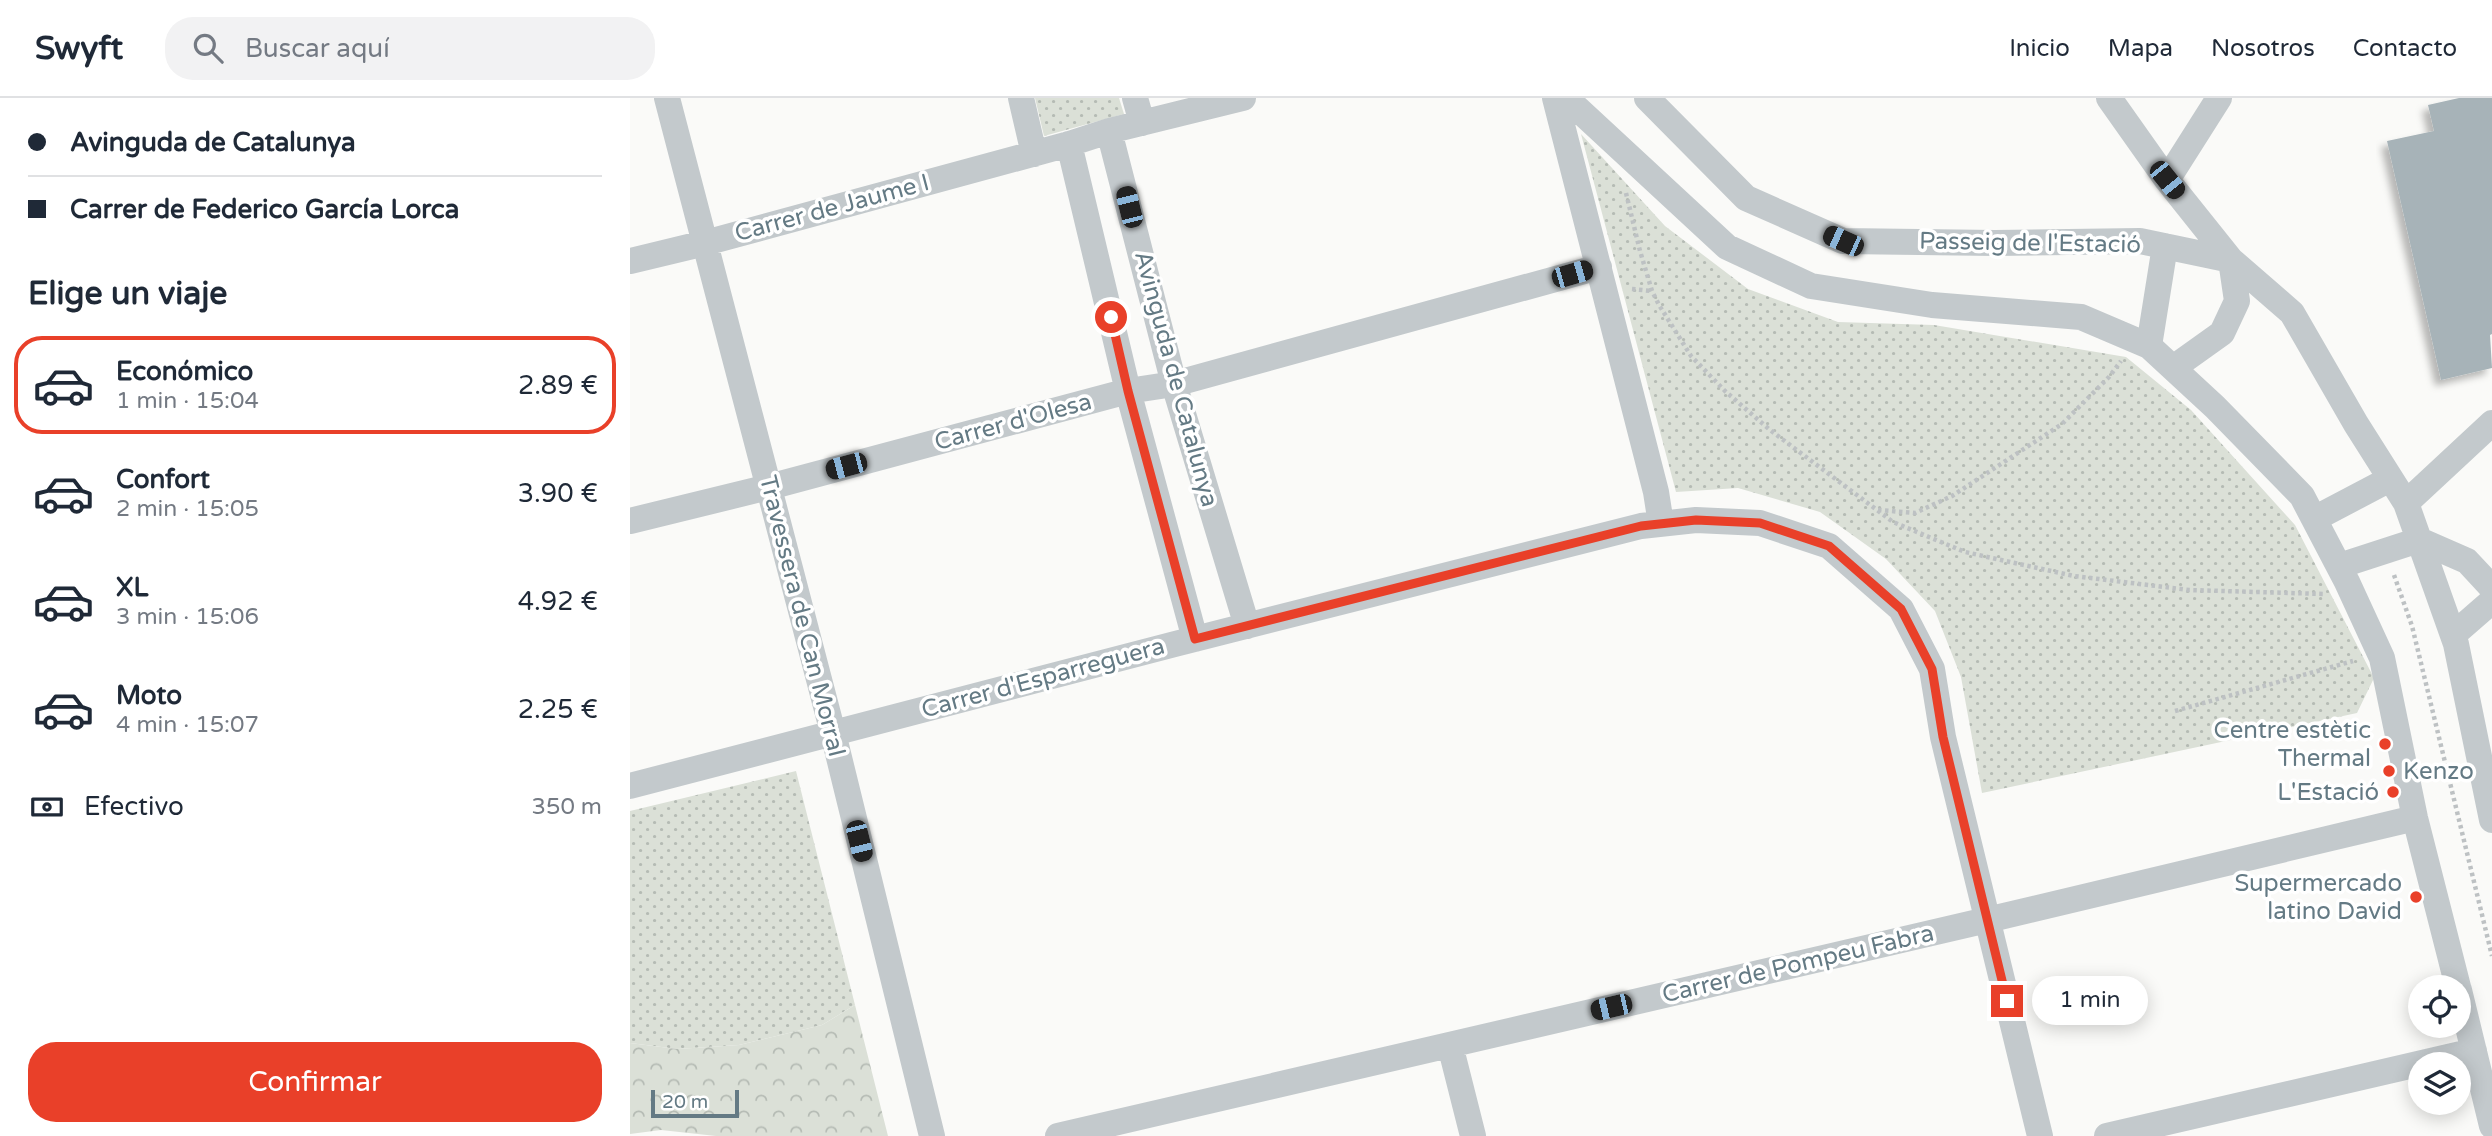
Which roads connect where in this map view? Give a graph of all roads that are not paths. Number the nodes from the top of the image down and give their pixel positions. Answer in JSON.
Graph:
{"nodes":[{"id":1,"x":667,"y":98,"type":"edge"},
{"id":2,"x":1021,"y":98,"type":"edge"},
{"id":3,"x":1243,"y":98,"type":"edge"},
{"id":4,"x":1555,"y":98,"type":"edge"},
{"id":5,"x":1566,"y":98,"type":"edge"},
{"id":6,"x":1647,"y":98,"type":"edge"},
{"id":7,"x":2109,"y":98,"type":"edge"},
{"id":8,"x":2219,"y":98,"type":"edge"},
{"id":9,"x":1139,"y":110,"type":"edge"},
{"id":10,"x":1110,"y":131,"type":"junction"},
{"id":11,"x":1069,"y":144,"type":"junction"},
{"id":12,"x":1034,"y":154,"type":"junction"},
{"id":13,"x":2167,"y":180,"type":"junction"},
{"id":14,"x":705,"y":243,"type":"junction"},
{"id":15,"x":2165,"y":247,"type":"junction"},
{"id":16,"x":2231,"y":260,"type":"junction"},
{"id":17,"x":630,"y":261,"type":"edge"},
{"id":18,"x":1599,"y":267,"type":"junction"},
{"id":19,"x":2143,"y":343,"type":"junction"},
{"id":20,"x":2173,"y":368,"type":"junction"},
{"id":21,"x":1174,"y":384,"type":"junction"},
{"id":22,"x":1128,"y":391,"type":"junction"},
{"id":23,"x":2492,"y":423,"type":"edge"},
{"id":24,"x":2390,"y":479,"type":"junction"},
{"id":25,"x":769,"y":487,"type":"junction"},
{"id":26,"x":2406,"y":503,"type":"junction"},
{"id":27,"x":2314,"y":519,"type":"junction"},
{"id":28,"x":630,"y":521,"type":"edge"},
{"id":29,"x":1661,"y":524,"type":"junction"},
{"id":30,"x":2419,"y":540,"type":"junction"},
{"id":31,"x":2339,"y":566,"type":"junction"},
{"id":32,"x":2492,"y":588,"type":"edge"},
{"id":33,"x":2492,"y":601,"type":"edge"},
{"id":34,"x":1247,"y":626,"type":"junction"},
{"id":35,"x":2453,"y":635,"type":"junction"},
{"id":36,"x":1195,"y":639,"type":"junction"},
{"id":37,"x":832,"y":733,"type":"junction"},
{"id":38,"x":630,"y":786,"type":"edge"},
{"id":39,"x":2415,"y":818,"type":"junction"},
{"id":40,"x":2492,"y":820,"type":"edge"},
{"id":41,"x":1987,"y":920,"type":"junction"},
{"id":42,"x":2455,"y":975,"type":"edge"},
{"id":43,"x":2471,"y":1038,"type":"edge"},
{"id":44,"x":1450,"y":1045,"type":"junction"},
{"id":45,"x":2474,"y":1051,"type":"junction"},
{"id":46,"x":2492,"y":1126,"type":"edge"},
{"id":47,"x":932,"y":1136,"type":"edge"},
{"id":48,"x":1058,"y":1136,"type":"edge"},
{"id":49,"x":1473,"y":1136,"type":"edge"},
{"id":50,"x":2040,"y":1136,"type":"edge"},
{"id":51,"x":2107,"y":1136,"type":"edge"}],
"edges":[{"from":1,"to":14,"type":"street","name":"Travessera de Can Morral"},
{"from":2,"to":12,"type":"street"},
{"from":3,"to":9,"type":"street"},
{"from":4,"to":18,"type":"street"},
{"from":5,"to":19,"type":"street"},
{"from":6,"to":15,"type":"street","name":"Passeig de l'Estació"},
{"from":7,"to":13,"type":"street"},
{"from":8,"to":13,"type":"street"},
{"from":9,"to":10,"type":"street","name":"Carrer de Jaume I"},
{"from":10,"to":11,"type":"street","name":"Carrer de Jaume I"},
{"from":10,"to":21,"type":"street","name":"Avinguda de Catalunya"},
{"from":11,"to":12,"type":"street","name":"Carrer de Jaume I"},
{"from":11,"to":22,"type":"street","name":"Avinguda de Catalunya"},
{"from":12,"to":14,"type":"street","name":"Carrer de Jaume I"},
{"from":13,"to":16,"type":"street"},
{"from":14,"to":17,"type":"street","name":"Carrer de Jaume I"},
{"from":14,"to":25,"type":"street","name":"Travessera de Can Morral"},
{"from":15,"to":16,"type":"street","name":"Passeig de l'Estació"},
{"from":15,"to":19,"type":"street"},
{"from":16,"to":20,"type":"street"},
{"from":16,"to":24,"type":"street","name":"Passeig de l'Estació"},
{"from":18,"to":21,"type":"street","name":"Carrer d'Olesa"},
{"from":18,"to":29,"type":"street"},
{"from":19,"to":20,"type":"street"},
{"from":20,"to":27,"type":"street"},
{"from":21,"to":22,"type":"street","name":"Carrer d'Olesa"},
{"from":21,"to":34,"type":"street","name":"Avinguda de Catalunya"},
{"from":22,"to":25,"type":"street","name":"Carrer d'Olesa"},
{"from":22,"to":36,"type":"street","name":"Avinguda de Catalunya"},
{"from":23,"to":26,"type":"street"},
{"from":24,"to":26,"type":"street","name":"Passeig de l'Estació"},
{"from":24,"to":27,"type":"street"},
{"from":25,"to":28,"type":"street","name":"Carrer d'Olesa"},
{"from":25,"to":37,"type":"street","name":"Travessera de Can Morral"},
{"from":26,"to":30,"type":"street","name":"Passeig de l'Estació"},
{"from":27,"to":31,"type":"street"},
{"from":29,"to":34,"type":"street","name":"Carrer d'Esparreguera"},
{"from":29,"to":41,"type":"street","name":"Carrer d'Esparreguera"},
{"from":30,"to":31,"type":"street"},
{"from":30,"to":32,"type":"street"},
{"from":30,"to":35,"type":"street","name":"Passeig de l'Estació"},
{"from":31,"to":39,"type":"street"},
{"from":33,"to":35,"type":"street"},
{"from":34,"to":36,"type":"street","name":"Carrer d'Esparreguera"},
{"from":35,"to":40,"type":"street","name":"Passeig de l'Estació"},
{"from":36,"to":37,"type":"street","name":"Carrer d'Esparreguera"},
{"from":37,"to":38,"type":"street","name":"Carrer d'Esparreguera"},
{"from":37,"to":47,"type":"street","name":"Travessera de Can Morral"},
{"from":39,"to":41,"type":"street","name":"Carrer de Pompeu Fabra"},
{"from":39,"to":42,"type":"street"},
{"from":41,"to":44,"type":"street","name":"Carrer de Pompeu Fabra"},
{"from":41,"to":50,"type":"street","name":"Carrer d'Esparreguera"},
{"from":43,"to":45,"type":"street"},
{"from":44,"to":48,"type":"street","name":"Carrer de Pompeu Fabra"},
{"from":44,"to":49,"type":"street"},
{"from":45,"to":46,"type":"street"},
{"from":45,"to":51,"type":"street"}]}
